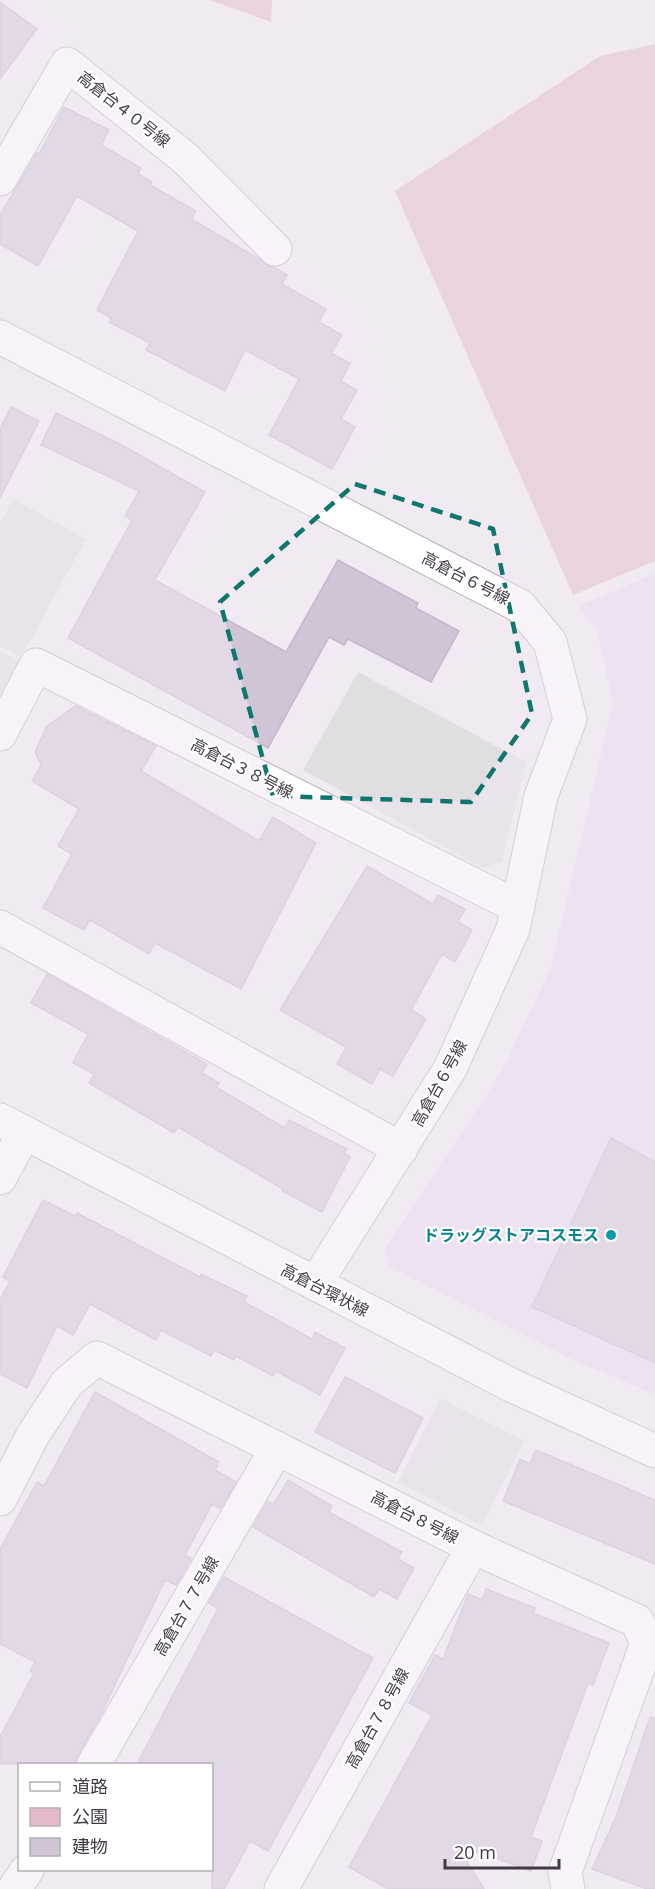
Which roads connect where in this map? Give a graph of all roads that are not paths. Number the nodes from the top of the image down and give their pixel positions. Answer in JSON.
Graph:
{"nodes":[{"id":1,"x":0,"y":179,"type":"edge"},
{"id":2,"x":275,"y":249,"type":"dead end"},
{"id":3,"x":0,"y":338,"type":"edge"},
{"id":4,"x":0,"y":734,"type":"edge"},
{"id":5,"x":518,"y":907,"type":"junction"},
{"id":6,"x":0,"y":927,"type":"edge"},
{"id":7,"x":12,"y":1126,"type":"edge"},
{"id":8,"x":401,"y":1149,"type":"junction"},
{"id":9,"x":0,"y":1178,"type":"edge"},
{"id":10,"x":315,"y":1284,"type":"junction"},
{"id":11,"x":277,"y":1448,"type":"junction"},
{"id":12,"x":655,"y":1451,"type":"edge"},
{"id":13,"x":0,"y":1499,"type":"edge"},
{"id":14,"x":473,"y":1547,"type":"junction"},
{"id":15,"x":95,"y":1763,"type":"edge"},
{"id":16,"x":26,"y":1871,"type":"edge"},
{"id":17,"x":14,"y":1889,"type":"edge"},
{"id":18,"x":281,"y":1889,"type":"edge"},
{"id":19,"x":568,"y":1889,"type":"edge"}],
"edges":[{"from":1,"to":2,"type":"street","name":"高倉台４０号線"},
{"from":3,"to":5,"type":"street","name":"高倉台６号線"},
{"from":4,"to":5,"type":"street","name":"高倉台３８号線"},
{"from":5,"to":8,"type":"street","name":"高倉台６号線"},
{"from":6,"to":8,"type":"street"},
{"from":7,"to":9,"type":"street"},
{"from":7,"to":10,"type":"street","name":"高倉台環状線"},
{"from":8,"to":10,"type":"street","name":"高倉台６号線"},
{"from":10,"to":12,"type":"street","name":"高倉台環状線"},
{"from":11,"to":13,"type":"street","name":"高倉台８号線"},
{"from":11,"to":14,"type":"street","name":"高倉台８号線"},
{"from":11,"to":15,"type":"street","name":"高倉台７７号線"},
{"from":14,"to":18,"type":"street","name":"高倉台７８号線"},
{"from":14,"to":19,"type":"street","name":"高倉台８号線"},
{"from":16,"to":17,"type":"street"}]}
